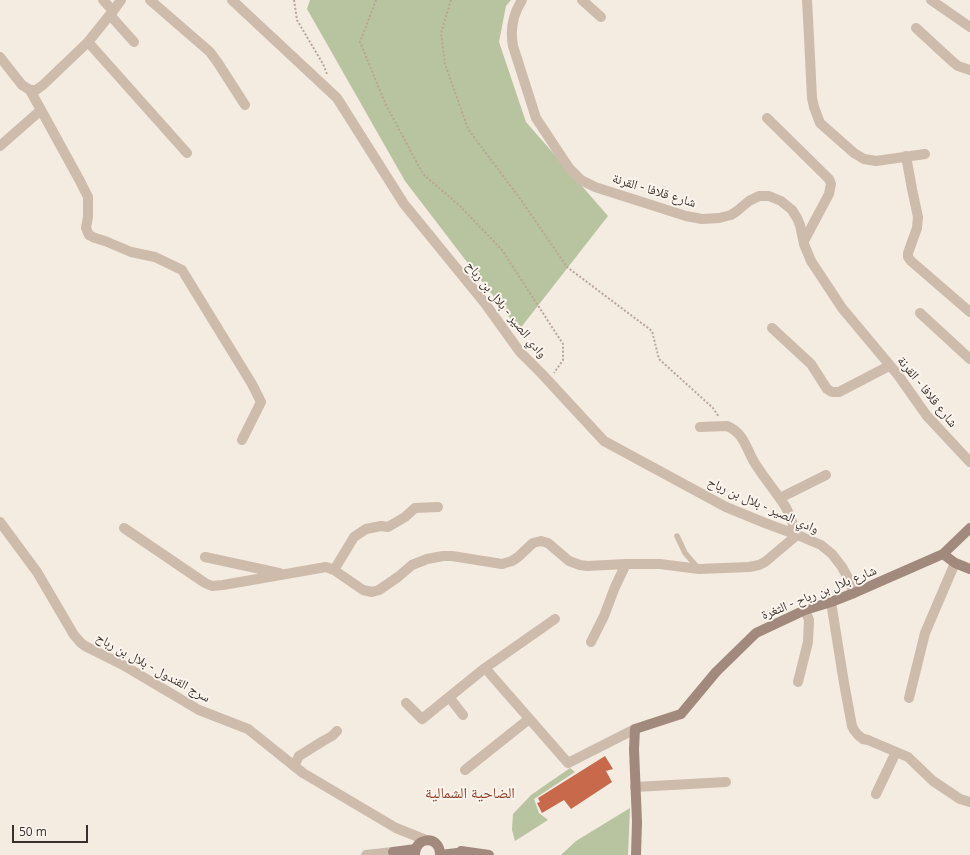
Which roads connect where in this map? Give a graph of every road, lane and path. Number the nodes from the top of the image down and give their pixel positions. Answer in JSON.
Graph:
{"nodes":[{"id":1,"x":103,"y":0,"type":"edge"},
{"id":2,"x":121,"y":0,"type":"edge"},
{"id":3,"x":150,"y":0,"type":"edge"},
{"id":4,"x":232,"y":0,"type":"edge"},
{"id":5,"x":294,"y":0,"type":"edge"},
{"id":6,"x":376,"y":0,"type":"edge"},
{"id":7,"x":452,"y":0,"type":"edge"},
{"id":8,"x":522,"y":0,"type":"edge"},
{"id":9,"x":582,"y":0,"type":"edge"},
{"id":10,"x":807,"y":0,"type":"edge"},
{"id":11,"x":931,"y":0,"type":"edge"},
{"id":12,"x":112,"y":13,"type":"junction"},
{"id":13,"x":601,"y":17,"type":"dead end"},
{"id":14,"x":970,"y":27,"type":"edge"},
{"id":15,"x":916,"y":28,"type":"dead end"},
{"id":16,"x":88,"y":42,"type":"junction"},
{"id":17,"x":134,"y":42,"type":"dead end"},
{"id":18,"x":0,"y":57,"type":"edge"},
{"id":19,"x":970,"y":70,"type":"edge"},
{"id":20,"x":328,"y":78,"type":"dead end"},
{"id":21,"x":30,"y":90,"type":"junction"},
{"id":22,"x":245,"y":105,"type":"dead end"},
{"id":23,"x":42,"y":110,"type":"junction"},
{"id":24,"x":767,"y":118,"type":"dead end"},
{"id":25,"x":0,"y":146,"type":"edge"},
{"id":26,"x":187,"y":153,"type":"dead end"},
{"id":27,"x":926,"y":154,"type":"dead end"},
{"id":28,"x":906,"y":156,"type":"junction"},
{"id":29,"x":804,"y":241,"type":"junction"},
{"id":30,"x":970,"y":311,"type":"edge"},
{"id":31,"x":920,"y":313,"type":"dead end"},
{"id":32,"x":772,"y":328,"type":"dead end"},
{"id":33,"x":970,"y":359,"type":"edge"},
{"id":34,"x":889,"y":366,"type":"junction"},
{"id":35,"x":548,"y":380,"type":"junction"},
{"id":36,"x":725,"y":426,"type":"junction"},
{"id":37,"x":700,"y":427,"type":"dead end"},
{"id":38,"x":242,"y":440,"type":"dead end"},
{"id":39,"x":970,"y":462,"type":"edge"},
{"id":40,"x":826,"y":475,"type":"dead end"},
{"id":41,"x":780,"y":498,"type":"junction"},
{"id":42,"x":438,"y":507,"type":"dead end"},
{"id":43,"x":0,"y":522,"type":"edge"},
{"id":44,"x":124,"y":528,"type":"dead end"},
{"id":45,"x":970,"y":528,"type":"edge"},
{"id":46,"x":797,"y":535,"type":"junction"},
{"id":47,"x":677,"y":536,"type":"dead end"},
{"id":48,"x":943,"y":554,"type":"junction"},
{"id":49,"x":205,"y":557,"type":"dead end"},
{"id":50,"x":956,"y":563,"type":"junction"},
{"id":51,"x":626,"y":564,"type":"junction"},
{"id":52,"x":699,"y":569,"type":"junction"},
{"id":53,"x":970,"y":569,"type":"edge"},
{"id":54,"x":334,"y":570,"type":"junction"},
{"id":55,"x":285,"y":574,"type":"junction"},
{"id":56,"x":854,"y":593,"type":"junction"},
{"id":57,"x":831,"y":602,"type":"junction"},
{"id":58,"x":805,"y":610,"type":"junction"},
{"id":59,"x":555,"y":619,"type":"dead end"},
{"id":60,"x":591,"y":642,"type":"dead end"},
{"id":61,"x":485,"y":668,"type":"junction"},
{"id":62,"x":798,"y":682,"type":"dead end"},
{"id":63,"x":449,"y":697,"type":"junction"},
{"id":64,"x":909,"y":698,"type":"dead end"},
{"id":65,"x":406,"y":703,"type":"dead end"},
{"id":66,"x":462,"y":715,"type":"dead end"},
{"id":67,"x":529,"y":719,"type":"junction"},
{"id":68,"x":635,"y":729,"type":"junction"},
{"id":69,"x":337,"y":731,"type":"dead end"},
{"id":70,"x":896,"y":752,"type":"junction"},
{"id":71,"x":294,"y":766,"type":"junction"},
{"id":72,"x":466,"y":770,"type":"dead end"},
{"id":73,"x":726,"y":782,"type":"dead end"},
{"id":74,"x":636,"y":787,"type":"junction"},
{"id":75,"x":876,"y":794,"type":"dead end"},
{"id":76,"x":970,"y":802,"type":"edge"},
{"id":77,"x":417,"y":849,"type":"edge"},
{"id":78,"x":440,"y":851,"type":"edge"},
{"id":79,"x":393,"y":852,"type":"joint"},
{"id":80,"x":366,"y":855,"type":"edge"},
{"id":81,"x":489,"y":855,"type":"edge"},
{"id":82,"x":636,"y":855,"type":"edge"}],
"edges":[{"from":1,"to":12,"type":"street"},
{"from":2,"to":12,"type":"street"},
{"from":3,"to":22,"type":"street"},
{"from":4,"to":35,"type":"street","name":"وادي الصير - بلال بن رباح"},
{"from":5,"to":20,"type":"path"},
{"from":6,"to":35,"type":"path"},
{"from":7,"to":36,"type":"path"},
{"from":8,"to":29,"type":"street","name":"شارع قلافا - القرنة"},
{"from":9,"to":13,"type":"street"},
{"from":10,"to":28,"type":"street"},
{"from":11,"to":14,"type":"street"},
{"from":12,"to":16,"type":"street"},
{"from":12,"to":17,"type":"street"},
{"from":15,"to":19,"type":"street"},
{"from":16,"to":21,"type":"street"},
{"from":16,"to":26,"type":"street"},
{"from":18,"to":21,"type":"street"},
{"from":21,"to":23,"type":"street"},
{"from":23,"to":25,"type":"street"},
{"from":23,"to":38,"type":"street"},
{"from":24,"to":29,"type":"street"},
{"from":27,"to":28,"type":"street"},
{"from":28,"to":30,"type":"street"},
{"from":29,"to":34,"type":"street","name":"شارع قلافا - القرنة"},
{"from":31,"to":33,"type":"street"},
{"from":32,"to":34,"type":"street"},
{"from":34,"to":39,"type":"street","name":"شارع قلافا - القرنة"},
{"from":35,"to":46,"type":"street","name":"وادي الصير - بلال بن رباح"},
{"from":36,"to":37,"type":"street"},
{"from":36,"to":41,"type":"street"},
{"from":40,"to":41,"type":"street"},
{"from":41,"to":46,"type":"street"},
{"from":42,"to":54,"type":"street"},
{"from":43,"to":71,"type":"street","name":"سرج القندول - بلال بن رباح"},
{"from":44,"to":55,"type":"street"},
{"from":45,"to":48,"type":"main road","name":"شارع بلال بن رباح - الثغرة"},
{"from":46,"to":52,"type":"street"},
{"from":46,"to":56,"type":"street","name":"وادي الصير - بلال بن رباح"},
{"from":47,"to":52,"type":"lane"},
{"from":48,"to":50,"type":"main road"},
{"from":48,"to":56,"type":"main road","name":"شارع بلال بن رباح - الثغرة"},
{"from":49,"to":55,"type":"street"},
{"from":50,"to":53,"type":"main road"},
{"from":50,"to":64,"type":"street"},
{"from":51,"to":52,"type":"street"},
{"from":51,"to":54,"type":"street"},
{"from":51,"to":60,"type":"street"},
{"from":54,"to":55,"type":"street"},
{"from":56,"to":57,"type":"main road","name":"شارع بلال بن رباح - الثغرة"},
{"from":57,"to":58,"type":"main road","name":"شارع بلال بن رباح - الثغرة"},
{"from":57,"to":70,"type":"street"},
{"from":58,"to":62,"type":"street"},
{"from":58,"to":68,"type":"main road","name":"شارع بلال بن رباح - الثغرة"},
{"from":59,"to":61,"type":"street"},
{"from":61,"to":63,"type":"street"},
{"from":61,"to":67,"type":"street"},
{"from":63,"to":65,"type":"street"},
{"from":63,"to":66,"type":"street"},
{"from":67,"to":68,"type":"street"},
{"from":67,"to":72,"type":"street"},
{"from":68,"to":74,"type":"main road"},
{"from":69,"to":71,"type":"street"},
{"from":70,"to":75,"type":"street"},
{"from":70,"to":76,"type":"street"},
{"from":71,"to":77,"type":"street","name":"سرج القندول - بلال بن رباح"},
{"from":73,"to":74,"type":"street"},
{"from":74,"to":82,"type":"main road"},
{"from":77,"to":78,"type":"main road"},
{"from":77,"to":79,"type":"main road"},
{"from":78,"to":81,"type":"main road"},
{"from":79,"to":80,"type":"street"}]}
